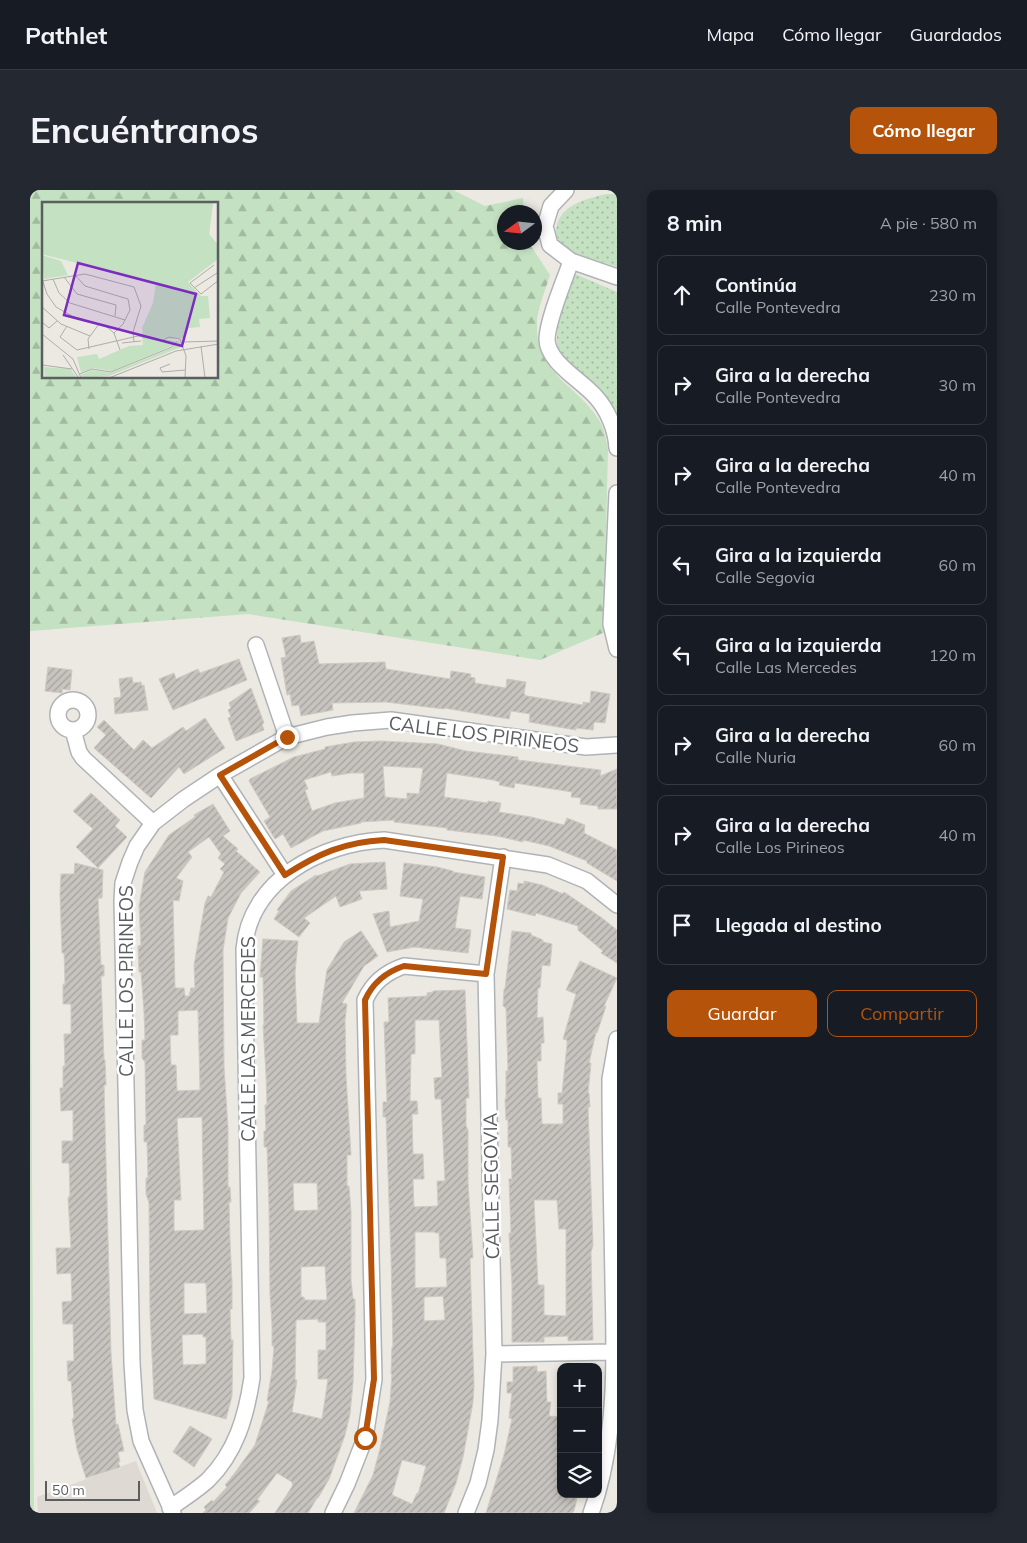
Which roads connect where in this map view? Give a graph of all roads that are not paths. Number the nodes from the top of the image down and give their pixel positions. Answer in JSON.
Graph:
{"nodes":[{"id":1,"x":566,"y":190,"type":"edge"},
{"id":2,"x":571,"y":262,"type":"junction"},
{"id":3,"x":617,"y":277,"type":"edge"},
{"id":4,"x":617,"y":448,"type":"edge"},
{"id":5,"x":617,"y":492,"type":"edge"},
{"id":6,"x":256,"y":645,"type":"dead end"},
{"id":7,"x":617,"y":649,"type":"edge"},
{"id":8,"x":73,"y":730,"type":"dead end"},
{"id":9,"x":287,"y":737,"type":"junction"},
{"id":10,"x":617,"y":745,"type":"edge"},
{"id":11,"x":220,"y":775,"type":"junction"},
{"id":12,"x":154,"y":823,"type":"junction"},
{"id":13,"x":503,"y":857,"type":"junction"},
{"id":14,"x":285,"y":875,"type":"junction"},
{"id":15,"x":617,"y":905,"type":"edge"},
{"id":16,"x":486,"y":974,"type":"junction"},
{"id":17,"x":617,"y":1039,"type":"edge"},
{"id":18,"x":613,"y":1124,"type":"edge"},
{"id":19,"x":614,"y":1352,"type":"junction"},
{"id":20,"x":494,"y":1354,"type":"junction"},
{"id":21,"x":172,"y":1510,"type":"edge"},
{"id":22,"x":333,"y":1513,"type":"edge"},
{"id":23,"x":466,"y":1513,"type":"edge"},
{"id":24,"x":592,"y":1513,"type":"edge"}],
"edges":[{"from":1,"to":2,"type":"street"},
{"from":2,"to":3,"type":"street"},
{"from":2,"to":4,"type":"street"},
{"from":5,"to":7,"type":"street"},
{"from":6,"to":9,"type":"street"},
{"from":8,"to":12,"type":"street"},
{"from":9,"to":10,"type":"street","name":"CALLE LOS PIRINEOS"},
{"from":9,"to":11,"type":"street","name":"CALLE LOS PIRINEOS"},
{"from":11,"to":12,"type":"street","name":"CALLE LOS PIRINEOS"},
{"from":11,"to":14,"type":"street"},
{"from":12,"to":21,"type":"street","name":"CALLE LOS PIRINEOS"},
{"from":13,"to":14,"type":"street","name":"CALLE LAS MERCEDES"},
{"from":13,"to":15,"type":"street","name":"CALLE LAS MERCEDES"},
{"from":13,"to":16,"type":"street","name":"CALLE SEGOVIA"},
{"from":14,"to":21,"type":"street","name":"CALLE LAS MERCEDES"},
{"from":16,"to":20,"type":"street","name":"CALLE SEGOVIA"},
{"from":16,"to":22,"type":"street"},
{"from":17,"to":18,"type":"street"},
{"from":18,"to":19,"type":"street"},
{"from":19,"to":20,"type":"street"},
{"from":19,"to":24,"type":"street"},
{"from":20,"to":23,"type":"street","name":"CALLE SEGOVIA"}]}
